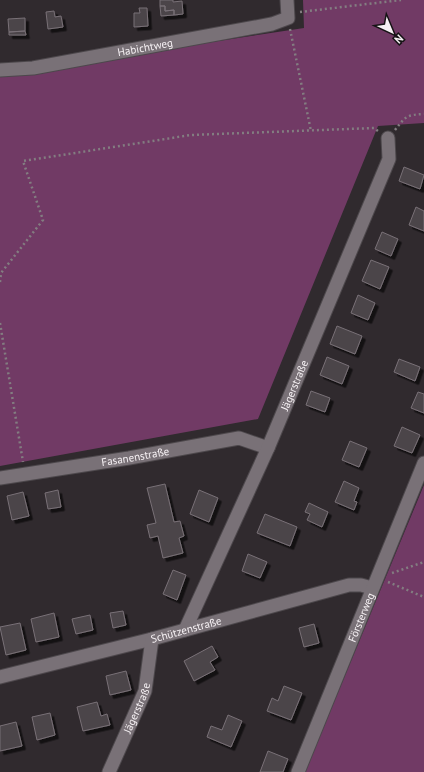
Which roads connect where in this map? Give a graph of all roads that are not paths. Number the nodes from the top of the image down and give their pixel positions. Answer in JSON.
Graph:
{"nodes":[{"id":1,"x":287,"y":0,"type":"edge"},
{"id":2,"x":0,"y":70,"type":"edge"},
{"id":3,"x":388,"y":138,"type":"road end"},
{"id":4,"x":268,"y":448,"type":"junction"},
{"id":5,"x":424,"y":463,"type":"edge"},
{"id":6,"x":0,"y":478,"type":"edge"},
{"id":7,"x":374,"y":583,"type":"junction"},
{"id":8,"x":185,"y":630,"type":"junction"},
{"id":9,"x":152,"y":639,"type":"junction"},
{"id":10,"x":0,"y":676,"type":"edge"},
{"id":11,"x":109,"y":772,"type":"edge"},
{"id":12,"x":298,"y":772,"type":"edge"}],
"edges":[{"from":1,"to":2,"type":"street","name":"Habichtweg"},
{"from":3,"to":4,"type":"street","name":"Jägerstraße"},
{"from":4,"to":6,"type":"street","name":"Fasanenstraße"},
{"from":4,"to":8,"type":"street","name":"Jägerstraße"},
{"from":5,"to":7,"type":"street","name":"Försterweg"},
{"from":7,"to":8,"type":"street","name":"Schützenstraße"},
{"from":7,"to":12,"type":"street","name":"Försterweg"},
{"from":8,"to":9,"type":"street","name":"Schützenstraße"},
{"from":9,"to":10,"type":"street","name":"Schützenstraße"},
{"from":9,"to":11,"type":"street","name":"Jägerstraße"}]}
